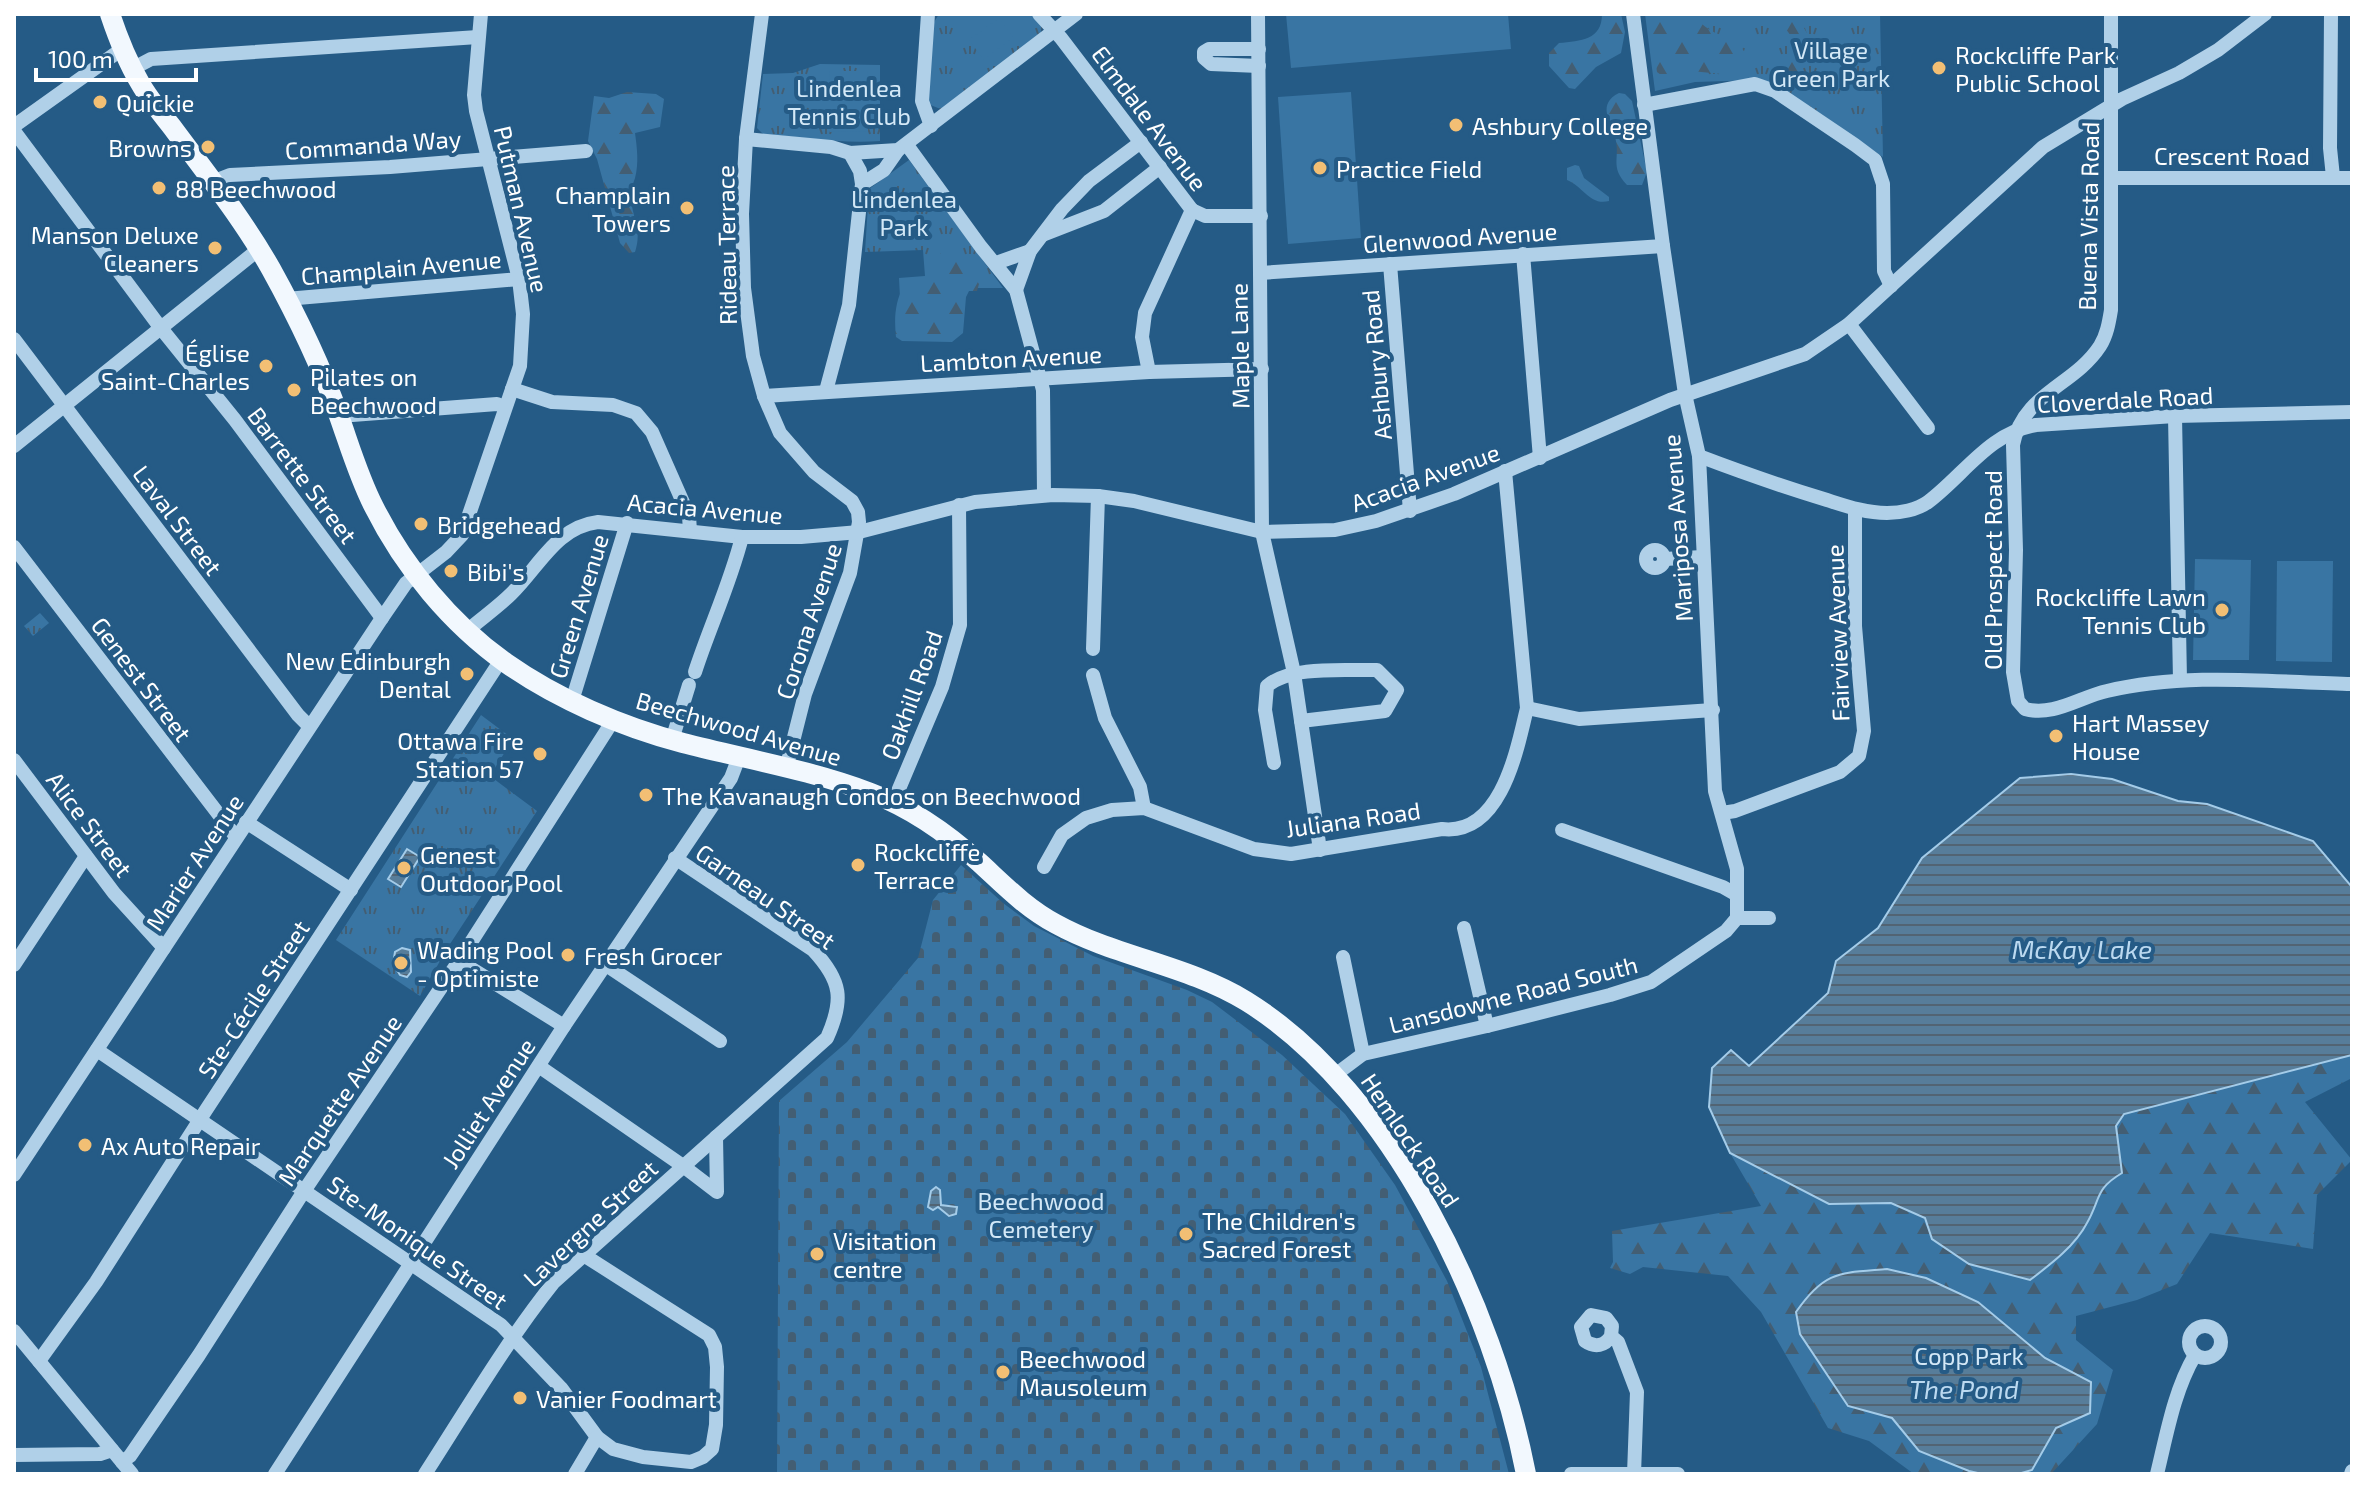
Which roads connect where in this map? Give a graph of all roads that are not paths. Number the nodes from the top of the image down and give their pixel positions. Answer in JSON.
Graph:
{"nodes":[{"id":1,"x":110,"y":14,"type":"edge"},
{"id":2,"x":481,"y":14,"type":"edge"},
{"id":3,"x":762,"y":14,"type":"edge"},
{"id":4,"x":928,"y":14,"type":"edge"},
{"id":5,"x":1039,"y":14,"type":"edge"},
{"id":6,"x":1076,"y":14,"type":"edge"},
{"id":7,"x":1258,"y":14,"type":"edge"},
{"id":8,"x":1633,"y":14,"type":"edge"},
{"id":9,"x":2111,"y":14,"type":"edge"},
{"id":10,"x":2265,"y":14,"type":"edge"},
{"id":11,"x":2331,"y":14,"type":"edge"},
{"id":12,"x":1055,"y":30,"type":"junction"},
{"id":13,"x":478,"y":37,"type":"junction"},
{"id":14,"x":122,"y":49,"type":"junction"},
{"id":15,"x":1259,"y":49,"type":"junction"},
{"id":16,"x":1259,"y":66,"type":"junction"},
{"id":17,"x":132,"y":69,"type":"junction"},
{"id":18,"x":1644,"y":105,"type":"junction"},
{"id":19,"x":2112,"y":106,"type":"junction"},
{"id":20,"x":931,"y":126,"type":"junction"},
{"id":21,"x":14,"y":128,"type":"edge"},
{"id":22,"x":746,"y":139,"type":"junction"},
{"id":23,"x":1141,"y":142,"type":"junction"},
{"id":24,"x":902,"y":148,"type":"junction"},
{"id":25,"x":586,"y":151,"type":"dead end"},
{"id":26,"x":850,"y":153,"type":"junction"},
{"id":27,"x":488,"y":159,"type":"junction"},
{"id":28,"x":1160,"y":167,"type":"junction"},
{"id":29,"x":2333,"y":177,"type":"junction"},
{"id":30,"x":2112,"y":178,"type":"junction"},
{"id":31,"x":2352,"y":178,"type":"edge"},
{"id":32,"x":212,"y":182,"type":"junction"},
{"id":33,"x":862,"y":184,"type":"junction"},
{"id":34,"x":1192,"y":210,"type":"junction"},
{"id":35,"x":1261,"y":216,"type":"junction"},
{"id":36,"x":1045,"y":235,"type":"junction"},
{"id":37,"x":1663,"y":246,"type":"junction"},
{"id":38,"x":259,"y":249,"type":"junction"},
{"id":39,"x":1030,"y":251,"type":"junction"},
{"id":40,"x":1523,"y":254,"type":"junction"},
{"id":41,"x":996,"y":263,"type":"junction"},
{"id":42,"x":1390,"y":264,"type":"junction"},
{"id":43,"x":1260,"y":273,"type":"junction"},
{"id":44,"x":519,"y":279,"type":"junction"},
{"id":45,"x":1891,"y":286,"type":"junction"},
{"id":46,"x":1016,"y":290,"type":"junction"},
{"id":47,"x":286,"y":299,"type":"junction"},
{"id":48,"x":1849,"y":324,"type":"junction"},
{"id":49,"x":160,"y":327,"type":"junction"},
{"id":50,"x":14,"y":339,"type":"edge"},
{"id":51,"x":1262,"y":369,"type":"junction"},
{"id":52,"x":1149,"y":372,"type":"junction"},
{"id":53,"x":1040,"y":379,"type":"junction"},
{"id":54,"x":512,"y":389,"type":"junction"},
{"id":55,"x":826,"y":391,"type":"junction"},
{"id":56,"x":1685,"y":394,"type":"junction"},
{"id":57,"x":764,"y":396,"type":"junction"},
{"id":58,"x":64,"y":405,"type":"junction"},
{"id":59,"x":505,"y":407,"type":"junction"},
{"id":60,"x":2352,"y":412,"type":"edge"},
{"id":61,"x":339,"y":416,"type":"junction"},
{"id":62,"x":2175,"y":416,"type":"junction"},
{"id":63,"x":1928,"y":428,"type":"dead end"},
{"id":64,"x":2016,"y":428,"type":"junction"},
{"id":65,"x":14,"y":446,"type":"edge"},
{"id":66,"x":1699,"y":456,"type":"junction"},
{"id":67,"x":1540,"y":458,"type":"junction"},
{"id":68,"x":1505,"y":471,"type":"junction"},
{"id":69,"x":1044,"y":495,"type":"junction"},
{"id":70,"x":1098,"y":496,"type":"junction"},
{"id":71,"x":959,"y":505,"type":"junction"},
{"id":72,"x":1855,"y":509,"type":"junction"},
{"id":73,"x":1410,"y":511,"type":"junction"},
{"id":74,"x":627,"y":523,"type":"junction"},
{"id":75,"x":690,"y":531,"type":"junction"},
{"id":76,"x":859,"y":532,"type":"junction"},
{"id":77,"x":1262,"y":532,"type":"junction"},
{"id":78,"x":742,"y":537,"type":"junction"},
{"id":79,"x":14,"y":547,"type":"edge"},
{"id":80,"x":1703,"y":557,"type":"junction"},
{"id":81,"x":1664,"y":559,"type":"dead end"},
{"id":82,"x":416,"y":576,"type":"junction"},
{"id":83,"x":382,"y":618,"type":"junction"},
{"id":84,"x":467,"y":631,"type":"junction"},
{"id":85,"x":1093,"y":649,"type":"dead end"},
{"id":86,"x":501,"y":660,"type":"junction"},
{"id":87,"x":1294,"y":673,"type":"junction"},
{"id":88,"x":1093,"y":675,"type":"dead end"},
{"id":89,"x":2180,"y":680,"type":"junction"},
{"id":90,"x":2352,"y":684,"type":"edge"},
{"id":91,"x":572,"y":701,"type":"junction"},
{"id":92,"x":1527,"y":708,"type":"junction"},
{"id":93,"x":1713,"y":710,"type":"junction"},
{"id":94,"x":614,"y":719,"type":"junction"},
{"id":95,"x":1301,"y":721,"type":"junction"},
{"id":96,"x":309,"y":726,"type":"junction"},
{"id":97,"x":672,"y":740,"type":"junction"},
{"id":98,"x":739,"y":757,"type":"junction"},
{"id":99,"x":14,"y":760,"type":"edge"},
{"id":100,"x":1274,"y":763,"type":"dead end"},
{"id":101,"x":786,"y":769,"type":"junction"},
{"id":102,"x":893,"y":803,"type":"junction"},
{"id":103,"x":1144,"y":808,"type":"junction"},
{"id":104,"x":1722,"y":813,"type":"junction"},
{"id":105,"x":246,"y":822,"type":"junction"},
{"id":106,"x":1562,"y":830,"type":"dead end"},
{"id":107,"x":236,"y":837,"type":"junction"},
{"id":108,"x":1320,"y":850,"type":"junction"},
{"id":109,"x":86,"y":856,"type":"junction"},
{"id":110,"x":675,"y":858,"type":"junction"},
{"id":111,"x":1044,"y":867,"type":"dead end"},
{"id":112,"x":351,"y":890,"type":"junction"},
{"id":113,"x":1737,"y":895,"type":"junction"},
{"id":114,"x":1031,"y":908,"type":"joint"},
{"id":115,"x":1737,"y":918,"type":"junction"},
{"id":116,"x":1769,"y":918,"type":"dead end"},
{"id":117,"x":1464,"y":928,"type":"dead end"},
{"id":118,"x":164,"y":948,"type":"junction"},
{"id":119,"x":1343,"y":957,"type":"dead end"},
{"id":120,"x":459,"y":961,"type":"junction"},
{"id":121,"x":14,"y":965,"type":"edge"},
{"id":122,"x":606,"y":965,"type":"junction"},
{"id":123,"x":837,"y":1016,"type":"joint"},
{"id":124,"x":564,"y":1026,"type":"junction"},
{"id":125,"x":1487,"y":1026,"type":"junction"},
{"id":126,"x":720,"y":1041,"type":"dead end"},
{"id":127,"x":97,"y":1050,"type":"junction"},
{"id":128,"x":1363,"y":1054,"type":"junction"},
{"id":129,"x":540,"y":1067,"type":"junction"},
{"id":130,"x":1335,"y":1075,"type":"junction"},
{"id":131,"x":200,"y":1120,"type":"junction"},
{"id":132,"x":716,"y":1137,"type":"junction"},
{"id":133,"x":683,"y":1166,"type":"junction"},
{"id":134,"x":14,"y":1175,"type":"edge"},
{"id":135,"x":304,"y":1191,"type":"junction"},
{"id":136,"x":582,"y":1254,"type":"junction"},
{"id":137,"x":410,"y":1262,"type":"junction"},
{"id":138,"x":14,"y":1331,"type":"edge"},
{"id":139,"x":1611,"y":1336,"type":"dead end"},
{"id":140,"x":513,"y":1339,"type":"junction"},
{"id":141,"x":2195,"y":1355,"type":"dead end"},
{"id":142,"x":39,"y":1361,"type":"junction"},
{"id":143,"x":597,"y":1437,"type":"junction"},
{"id":144,"x":14,"y":1455,"type":"edge"},
{"id":145,"x":117,"y":1456,"type":"junction"},
{"id":146,"x":132,"y":1474,"type":"edge"},
{"id":147,"x":275,"y":1474,"type":"edge"},
{"id":148,"x":425,"y":1474,"type":"edge"},
{"id":149,"x":575,"y":1474,"type":"edge"},
{"id":150,"x":1526,"y":1474,"type":"edge"},
{"id":151,"x":1571,"y":1474,"type":"edge"},
{"id":152,"x":1634,"y":1474,"type":"edge"},
{"id":153,"x":1678,"y":1474,"type":"edge"},
{"id":154,"x":2157,"y":1474,"type":"edge"}],
"edges":[{"from":1,"to":14,"type":"main road","name":"Beechwood Avenue"},
{"from":2,"to":13,"type":"street","name":"Putman Avenue"},
{"from":3,"to":22,"type":"street","name":"Rideau Terrace"},
{"from":4,"to":20,"type":"street"},
{"from":5,"to":12,"type":"street","name":"Elmdale Avenue"},
{"from":6,"to":12,"type":"street"},
{"from":7,"to":15,"type":"street","name":"Maple Lane"},
{"from":8,"to":18,"type":"street","name":"Mariposa Avenue"},
{"from":9,"to":19,"type":"street","name":"Buena Vista Road"},
{"from":10,"to":19,"type":"street","name":"Acacia Avenue"},
{"from":11,"to":29,"type":"street"},
{"from":12,"to":20,"type":"street"},
{"from":12,"to":23,"type":"street","name":"Elmdale Avenue"},
{"from":13,"to":17,"type":"street"},
{"from":13,"to":27,"type":"street","name":"Putman Avenue"},
{"from":14,"to":17,"type":"main road","name":"Beechwood Avenue"},
{"from":14,"to":21,"type":"street"},
{"from":15,"to":16,"type":"street","name":"Maple Lane"},
{"from":15,"to":16,"type":"street"},
{"from":16,"to":35,"type":"street","name":"Maple Lane"},
{"from":17,"to":32,"type":"main road","name":"Beechwood Avenue"},
{"from":18,"to":37,"type":"street","name":"Mariposa Avenue"},
{"from":18,"to":45,"type":"street"},
{"from":19,"to":30,"type":"street","name":"Buena Vista Road"},
{"from":19,"to":45,"type":"street","name":"Acacia Avenue"},
{"from":20,"to":24,"type":"street"},
{"from":21,"to":49,"type":"street","name":"Barrette Street"},
{"from":22,"to":26,"type":"street"},
{"from":22,"to":57,"type":"street","name":"Rideau Terrace"},
{"from":23,"to":28,"type":"street","name":"Elmdale Avenue"},
{"from":23,"to":36,"type":"street"},
{"from":24,"to":26,"type":"street"},
{"from":24,"to":33,"type":"street"},
{"from":24,"to":41,"type":"street"},
{"from":25,"to":27,"type":"street","name":"Commanda Way"},
{"from":26,"to":33,"type":"street"},
{"from":27,"to":32,"type":"street","name":"Commanda Way"},
{"from":27,"to":44,"type":"street","name":"Putman Avenue"},
{"from":28,"to":34,"type":"street","name":"Elmdale Avenue"},
{"from":28,"to":36,"type":"street"},
{"from":29,"to":30,"type":"street","name":"Crescent Road"},
{"from":29,"to":31,"type":"street","name":"Crescent Road"},
{"from":30,"to":64,"type":"street","name":"Buena Vista Road"},
{"from":32,"to":38,"type":"main road","name":"Beechwood Avenue"},
{"from":33,"to":55,"type":"street"},
{"from":34,"to":35,"type":"street"},
{"from":34,"to":52,"type":"street","name":"Elmdale Avenue"},
{"from":35,"to":43,"type":"street","name":"Maple Lane"},
{"from":36,"to":39,"type":"street"},
{"from":37,"to":40,"type":"street","name":"Glenwood Avenue"},
{"from":37,"to":56,"type":"street","name":"Mariposa Avenue"},
{"from":38,"to":47,"type":"main road","name":"Beechwood Avenue"},
{"from":38,"to":49,"type":"street"},
{"from":39,"to":41,"type":"street"},
{"from":39,"to":46,"type":"street"},
{"from":40,"to":42,"type":"street","name":"Glenwood Avenue"},
{"from":40,"to":67,"type":"street"},
{"from":41,"to":46,"type":"street"},
{"from":42,"to":43,"type":"street","name":"Glenwood Avenue"},
{"from":42,"to":73,"type":"street","name":"Ashbury Road"},
{"from":43,"to":51,"type":"street","name":"Maple Lane"},
{"from":44,"to":47,"type":"street","name":"Champlain Avenue"},
{"from":44,"to":54,"type":"street","name":"Putman Avenue"},
{"from":45,"to":48,"type":"street","name":"Acacia Avenue"},
{"from":46,"to":53,"type":"street"},
{"from":47,"to":61,"type":"main road","name":"Beechwood Avenue"},
{"from":48,"to":56,"type":"street","name":"Acacia Avenue"},
{"from":48,"to":63,"type":"street"},
{"from":49,"to":58,"type":"street"},
{"from":49,"to":83,"type":"street","name":"Barrette Street"},
{"from":50,"to":58,"type":"street","name":"Laval Street"},
{"from":51,"to":52,"type":"street","name":"Lambton Avenue"},
{"from":51,"to":77,"type":"street","name":"Maple Lane"},
{"from":52,"to":53,"type":"street","name":"Lambton Avenue"},
{"from":53,"to":55,"type":"street","name":"Lambton Avenue"},
{"from":53,"to":69,"type":"street"},
{"from":54,"to":59,"type":"street","name":"Putman Avenue"},
{"from":54,"to":75,"type":"street"},
{"from":55,"to":57,"type":"street","name":"Lambton Avenue"},
{"from":56,"to":66,"type":"street","name":"Mariposa Avenue"},
{"from":56,"to":67,"type":"street","name":"Acacia Avenue"},
{"from":57,"to":76,"type":"street","name":"Rideau Terrace"},
{"from":58,"to":65,"type":"street"},
{"from":58,"to":96,"type":"street","name":"Laval Street"},
{"from":59,"to":61,"type":"street"},
{"from":59,"to":82,"type":"street","name":"Putman Avenue"},
{"from":60,"to":62,"type":"street","name":"Cloverdale Road"},
{"from":61,"to":82,"type":"main road","name":"Beechwood Avenue"},
{"from":62,"to":64,"type":"street","name":"Cloverdale Road"},
{"from":62,"to":89,"type":"street"},
{"from":64,"to":72,"type":"street","name":"Cloverdale Road"},
{"from":64,"to":89,"type":"street","name":"Old Prospect Road"},
{"from":66,"to":72,"type":"street","name":"Cloverdale Road"},
{"from":66,"to":80,"type":"street","name":"Mariposa Avenue"},
{"from":67,"to":68,"type":"street","name":"Acacia Avenue"},
{"from":68,"to":73,"type":"street","name":"Acacia Avenue"},
{"from":68,"to":92,"type":"street","name":"Juliana Road"},
{"from":69,"to":70,"type":"street","name":"Acacia Avenue"},
{"from":69,"to":71,"type":"street","name":"Acacia Avenue"},
{"from":70,"to":77,"type":"street","name":"Acacia Avenue"},
{"from":70,"to":85,"type":"street"},
{"from":71,"to":76,"type":"street","name":"Acacia Avenue"},
{"from":71,"to":102,"type":"street","name":"Oakhill Road"},
{"from":72,"to":104,"type":"street","name":"Fairview Avenue"},
{"from":73,"to":77,"type":"street","name":"Acacia Avenue"},
{"from":74,"to":75,"type":"street","name":"Acacia Avenue"},
{"from":74,"to":84,"type":"street","name":"Acacia Avenue"},
{"from":74,"to":91,"type":"street","name":"Green Avenue"},
{"from":75,"to":78,"type":"street","name":"Acacia Avenue"},
{"from":76,"to":78,"type":"street","name":"Acacia Avenue"},
{"from":76,"to":101,"type":"street","name":"Corona Avenue"},
{"from":77,"to":87,"type":"street","name":"Maple Lane"},
{"from":78,"to":97,"type":"street"},
{"from":79,"to":107,"type":"street","name":"Genest Street"},
{"from":80,"to":81,"type":"street"},
{"from":80,"to":93,"type":"street","name":"Mariposa Avenue"},
{"from":82,"to":83,"type":"street","name":"Marier Avenue"},
{"from":82,"to":84,"type":"main road","name":"Beechwood Avenue"},
{"from":83,"to":96,"type":"street","name":"Marier Avenue"},
{"from":84,"to":86,"type":"main road","name":"Beechwood Avenue"},
{"from":86,"to":91,"type":"main road","name":"Beechwood Avenue"},
{"from":86,"to":112,"type":"street","name":"Ste-Cécile Street"},
{"from":87,"to":95,"type":"street","name":"Maple Lane"},
{"from":87,"to":95,"type":"street"},
{"from":87,"to":100,"type":"street"},
{"from":88,"to":103,"type":"street"},
{"from":89,"to":90,"type":"street"},
{"from":91,"to":94,"type":"main road","name":"Beechwood Avenue"},
{"from":92,"to":93,"type":"street"},
{"from":92,"to":108,"type":"street","name":"Juliana Road"},
{"from":93,"to":104,"type":"street","name":"Mariposa Avenue"},
{"from":94,"to":97,"type":"main road","name":"Beechwood Avenue"},
{"from":94,"to":120,"type":"street","name":"Marquette Avenue"},
{"from":95,"to":108,"type":"street","name":"Maple Lane"},
{"from":96,"to":105,"type":"street","name":"Marier Avenue"},
{"from":97,"to":98,"type":"main road","name":"Beechwood Avenue"},
{"from":98,"to":101,"type":"main road","name":"Beechwood Avenue"},
{"from":98,"to":110,"type":"street","name":"Jolliet Avenue"},
{"from":99,"to":109,"type":"street","name":"Alice Street"},
{"from":101,"to":102,"type":"main road","name":"Beechwood Avenue"},
{"from":102,"to":114,"type":"main road","name":"Beechwood Avenue"},
{"from":103,"to":108,"type":"street","name":"Juliana Road"},
{"from":103,"to":111,"type":"street","name":"Juliana Road"},
{"from":104,"to":113,"type":"street","name":"Mariposa Avenue"},
{"from":105,"to":107,"type":"street","name":"Marier Avenue"},
{"from":105,"to":112,"type":"street"},
{"from":106,"to":113,"type":"street"},
{"from":107,"to":118,"type":"street","name":"Marier Avenue"},
{"from":109,"to":118,"type":"street","name":"Alice Street"},
{"from":109,"to":121,"type":"street"},
{"from":110,"to":122,"type":"street","name":"Jolliet Avenue"},
{"from":110,"to":123,"type":"street","name":"Garneau Street"},
{"from":112,"to":131,"type":"street","name":"Ste-Cécile Street"},
{"from":113,"to":115,"type":"street"},
{"from":114,"to":130,"type":"main road","name":"Hemlock Road"},
{"from":115,"to":116,"type":"street"},
{"from":115,"to":125,"type":"street","name":"Lansdowne Road South"},
{"from":117,"to":125,"type":"street"},
{"from":118,"to":127,"type":"street","name":"Marier Avenue"},
{"from":119,"to":128,"type":"street"},
{"from":120,"to":124,"type":"street"},
{"from":120,"to":135,"type":"street","name":"Marquette Avenue"},
{"from":122,"to":124,"type":"street","name":"Jolliet Avenue"},
{"from":122,"to":126,"type":"street"},
{"from":123,"to":132,"type":"street","name":"Lavergne Street"},
{"from":124,"to":129,"type":"street","name":"Jolliet Avenue"},
{"from":125,"to":128,"type":"street","name":"Lansdowne Road South"},
{"from":127,"to":131,"type":"street","name":"Ste-Monique Street"},
{"from":127,"to":134,"type":"street","name":"Marier Avenue"},
{"from":128,"to":130,"type":"street","name":"Lansdowne Road South"},
{"from":129,"to":133,"type":"street"},
{"from":129,"to":137,"type":"street","name":"Jolliet Avenue"},
{"from":130,"to":150,"type":"main road","name":"Hemlock Road"},
{"from":131,"to":135,"type":"street","name":"Ste-Monique Street"},
{"from":131,"to":142,"type":"street","name":"Ste-Cécile Street"},
{"from":132,"to":133,"type":"street","name":"Lavergne Street"},
{"from":132,"to":133,"type":"street","name":"Lavergne Street"},
{"from":133,"to":136,"type":"street","name":"Lavergne Street"},
{"from":135,"to":137,"type":"street","name":"Ste-Monique Street"},
{"from":135,"to":145,"type":"street","name":"Marquette Avenue"},
{"from":136,"to":140,"type":"street","name":"Lavergne Street"},
{"from":136,"to":143,"type":"street"},
{"from":137,"to":140,"type":"street","name":"Ste-Monique Street"},
{"from":137,"to":147,"type":"street","name":"Jolliet Avenue"},
{"from":138,"to":142,"type":"street"},
{"from":139,"to":152,"type":"street"},
{"from":140,"to":143,"type":"street","name":"Ste-Monique Street"},
{"from":140,"to":148,"type":"street","name":"Lavergne Street"},
{"from":141,"to":154,"type":"street"},
{"from":142,"to":145,"type":"street"},
{"from":143,"to":149,"type":"street"},
{"from":144,"to":145,"type":"street"},
{"from":145,"to":146,"type":"street"},
{"from":151,"to":152,"type":"street"},
{"from":152,"to":153,"type":"street"}]}
